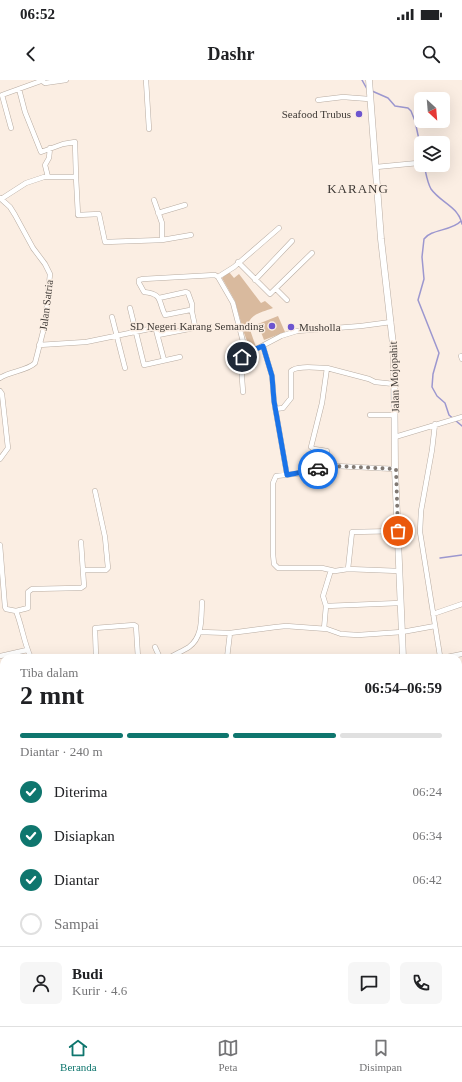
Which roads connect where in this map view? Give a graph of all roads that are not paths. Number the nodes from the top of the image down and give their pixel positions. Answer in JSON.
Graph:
{"nodes":[{"id":1,"x":66,"y":80,"type":"edge"},
{"id":2,"x":146,"y":80,"type":"edge"},
{"id":3,"x":369,"y":80,"type":"edge"},
{"id":4,"x":41,"y":81,"type":"edge"},
{"id":5,"x":19,"y":89,"type":"junction"},
{"id":6,"x":370,"y":98,"type":"junction"},
{"id":7,"x":318,"y":100,"type":"dead end"},
{"id":8,"x":11,"y":128,"type":"dead end"},
{"id":9,"x":149,"y":129,"type":"dead end"},
{"id":10,"x":50,"y":148,"type":"junction"},
{"id":11,"x":414,"y":163,"type":"edge"},
{"id":12,"x":376,"y":167,"type":"junction"},
{"id":13,"x":76,"y":176,"type":"junction"},
{"id":14,"x":48,"y":177,"type":"junction"},
{"id":15,"x":0,"y":198,"type":"edge"},
{"id":16,"x":154,"y":200,"type":"dead end"},
{"id":17,"x":185,"y":205,"type":"dead end"},
{"id":18,"x":158,"y":212,"type":"junction"},
{"id":19,"x":279,"y":228,"type":"dead end"},
{"id":20,"x":191,"y":235,"type":"dead end"},
{"id":21,"x":162,"y":240,"type":"junction"},
{"id":22,"x":292,"y":241,"type":"dead end"},
{"id":23,"x":312,"y":253,"type":"dead end"},
{"id":24,"x":238,"y":262,"type":"junction"},
{"id":25,"x":218,"y":277,"type":"junction"},
{"id":26,"x":255,"y":280,"type":"junction"},
{"id":27,"x":276,"y":289,"type":"junction"},
{"id":28,"x":159,"y":298,"type":"junction"},
{"id":29,"x":287,"y":300,"type":"dead end"},
{"id":30,"x":130,"y":308,"type":"dead end"},
{"id":31,"x":192,"y":311,"type":"junction"},
{"id":32,"x":112,"y":317,"type":"dead end"},
{"id":33,"x":391,"y":322,"type":"junction"},
{"id":34,"x":136,"y":332,"type":"junction"},
{"id":35,"x":158,"y":335,"type":"junction"},
{"id":36,"x":118,"y":336,"type":"junction"},
{"id":37,"x":39,"y":345,"type":"junction"},
{"id":38,"x":263,"y":346,"type":"junction"},
{"id":39,"x":246,"y":353,"type":"junction"},
{"id":40,"x":180,"y":357,"type":"dead end"},
{"id":41,"x":164,"y":360,"type":"junction"},
{"id":42,"x":125,"y":368,"type":"dead end"},
{"id":43,"x":327,"y":368,"type":"junction"},
{"id":44,"x":0,"y":378,"type":"edge"},
{"id":45,"x":394,"y":384,"type":"junction"},
{"id":46,"x":0,"y":391,"type":"edge"},
{"id":47,"x":243,"y":392,"type":"dead end"},
{"id":48,"x":275,"y":409,"type":"junction"},
{"id":49,"x":370,"y":415,"type":"dead end"},
{"id":50,"x":395,"y":415,"type":"junction"},
{"id":51,"x":461,"y":417,"type":"edge"},
{"id":52,"x":435,"y":424,"type":"junction"},
{"id":53,"x":395,"y":437,"type":"junction"},
{"id":54,"x":0,"y":459,"type":"edge"},
{"id":55,"x":328,"y":467,"type":"junction"},
{"id":56,"x":396,"y":469,"type":"junction"},
{"id":57,"x":287,"y":475,"type":"junction"},
{"id":58,"x":95,"y":491,"type":"dead end"},
{"id":59,"x":398,"y":531,"type":"junction"},
{"id":60,"x":81,"y":542,"type":"dead end"},
{"id":61,"x":0,"y":545,"type":"edge"},
{"id":62,"x":348,"y":569,"type":"junction"},
{"id":63,"x":83,"y":570,"type":"junction"},
{"id":64,"x":331,"y":570,"type":"junction"},
{"id":65,"x":399,"y":571,"type":"junction"},
{"id":66,"x":202,"y":602,"type":"dead end"},
{"id":67,"x":400,"y":603,"type":"junction"},
{"id":68,"x":462,"y":604,"type":"edge"},
{"id":69,"x":326,"y":606,"type":"junction"},
{"id":70,"x":16,"y":611,"type":"junction"},
{"id":71,"x":433,"y":614,"type":"junction"},
{"id":72,"x":435,"y":626,"type":"junction"},
{"id":73,"x":324,"y":629,"type":"junction"},
{"id":74,"x":200,"y":632,"type":"junction"},
{"id":75,"x":402,"y":632,"type":"junction"},
{"id":76,"x":230,"y":633,"type":"junction"},
{"id":77,"x":155,"y":647,"type":"dead end"},
{"id":78,"x":27,"y":650,"type":"junction"},
{"id":79,"x":9,"y":654,"type":"edge"},
{"id":80,"x":30,"y":654,"type":"edge"},
{"id":81,"x":96,"y":654,"type":"edge"},
{"id":82,"x":138,"y":654,"type":"edge"},
{"id":83,"x":158,"y":654,"type":"edge"},
{"id":84,"x":176,"y":654,"type":"edge"},
{"id":85,"x":227,"y":654,"type":"edge"},
{"id":86,"x":403,"y":654,"type":"edge"},
{"id":87,"x":441,"y":654,"type":"edge"}],
"edges":[{"from":1,"to":4,"type":"street"},
{"from":2,"to":9,"type":"street"},
{"from":3,"to":6,"type":"street","name":"Jalan Mojopahit"},
{"from":4,"to":5,"type":"street"},
{"from":5,"to":8,"type":"street"},
{"from":5,"to":10,"type":"street"},
{"from":6,"to":7,"type":"street"},
{"from":6,"to":12,"type":"street","name":"Jalan Mojopahit"},
{"from":10,"to":13,"type":"street"},
{"from":10,"to":14,"type":"street"},
{"from":11,"to":12,"type":"street"},
{"from":12,"to":33,"type":"street","name":"Jalan Mojopahit"},
{"from":13,"to":14,"type":"street"},
{"from":13,"to":21,"type":"street"},
{"from":14,"to":15,"type":"street"},
{"from":15,"to":37,"type":"street","name":"Jalan Satria"},
{"from":16,"to":18,"type":"street"},
{"from":17,"to":18,"type":"street"},
{"from":18,"to":21,"type":"street"},
{"from":19,"to":24,"type":"street"},
{"from":20,"to":21,"type":"street"},
{"from":22,"to":26,"type":"street"},
{"from":23,"to":27,"type":"street"},
{"from":24,"to":25,"type":"street"},
{"from":24,"to":26,"type":"street"},
{"from":25,"to":28,"type":"street"},
{"from":25,"to":39,"type":"street"},
{"from":26,"to":27,"type":"street"},
{"from":27,"to":29,"type":"street"},
{"from":28,"to":31,"type":"street"},
{"from":28,"to":31,"type":"street"},
{"from":30,"to":34,"type":"street"},
{"from":31,"to":35,"type":"street"},
{"from":32,"to":36,"type":"street"},
{"from":33,"to":38,"type":"street"},
{"from":33,"to":45,"type":"street","name":"Jalan Mojopahit"},
{"from":34,"to":35,"type":"street"},
{"from":34,"to":36,"type":"street"},
{"from":34,"to":41,"type":"street"},
{"from":35,"to":41,"type":"street"},
{"from":36,"to":37,"type":"street"},
{"from":36,"to":42,"type":"street"},
{"from":37,"to":44,"type":"street","name":"Jalan Satria"},
{"from":38,"to":39,"type":"street"},
{"from":38,"to":48,"type":"street"},
{"from":39,"to":47,"type":"street"},
{"from":40,"to":41,"type":"street"},
{"from":43,"to":45,"type":"street"},
{"from":43,"to":48,"type":"street"},
{"from":43,"to":55,"type":"street"},
{"from":45,"to":50,"type":"street","name":"Jalan Mojopahit"},
{"from":46,"to":54,"type":"street"},
{"from":48,"to":57,"type":"street"},
{"from":49,"to":50,"type":"street"},
{"from":50,"to":53,"type":"street","name":"Jalan Mojopahit"},
{"from":51,"to":52,"type":"street"},
{"from":52,"to":53,"type":"street"},
{"from":52,"to":71,"type":"street"},
{"from":53,"to":56,"type":"street","name":"Jalan Mojopahit"},
{"from":55,"to":56,"type":"street"},
{"from":55,"to":57,"type":"street"},
{"from":56,"to":59,"type":"street","name":"Jalan Mojopahit"},
{"from":57,"to":64,"type":"street"},
{"from":58,"to":63,"type":"street"},
{"from":59,"to":62,"type":"street"},
{"from":59,"to":65,"type":"street","name":"Jalan Mojopahit"},
{"from":60,"to":63,"type":"street"},
{"from":61,"to":70,"type":"street"},
{"from":62,"to":64,"type":"street"},
{"from":62,"to":65,"type":"street"},
{"from":63,"to":70,"type":"street"},
{"from":64,"to":69,"type":"street"},
{"from":65,"to":67,"type":"street","name":"Jalan Mojopahit"},
{"from":66,"to":74,"type":"street"},
{"from":67,"to":69,"type":"street"},
{"from":67,"to":75,"type":"street","name":"Jalan Mojopahit"},
{"from":68,"to":71,"type":"street"},
{"from":69,"to":73,"type":"street"},
{"from":70,"to":78,"type":"street"},
{"from":71,"to":72,"type":"street"},
{"from":72,"to":75,"type":"street"},
{"from":72,"to":87,"type":"street"},
{"from":73,"to":75,"type":"street"},
{"from":73,"to":76,"type":"street"},
{"from":74,"to":76,"type":"street"},
{"from":74,"to":84,"type":"street"},
{"from":75,"to":86,"type":"street","name":"Jalan Mojopahit"},
{"from":76,"to":85,"type":"street"},
{"from":77,"to":83,"type":"street"},
{"from":78,"to":79,"type":"street"},
{"from":78,"to":80,"type":"street"},
{"from":81,"to":82,"type":"street"}]}
